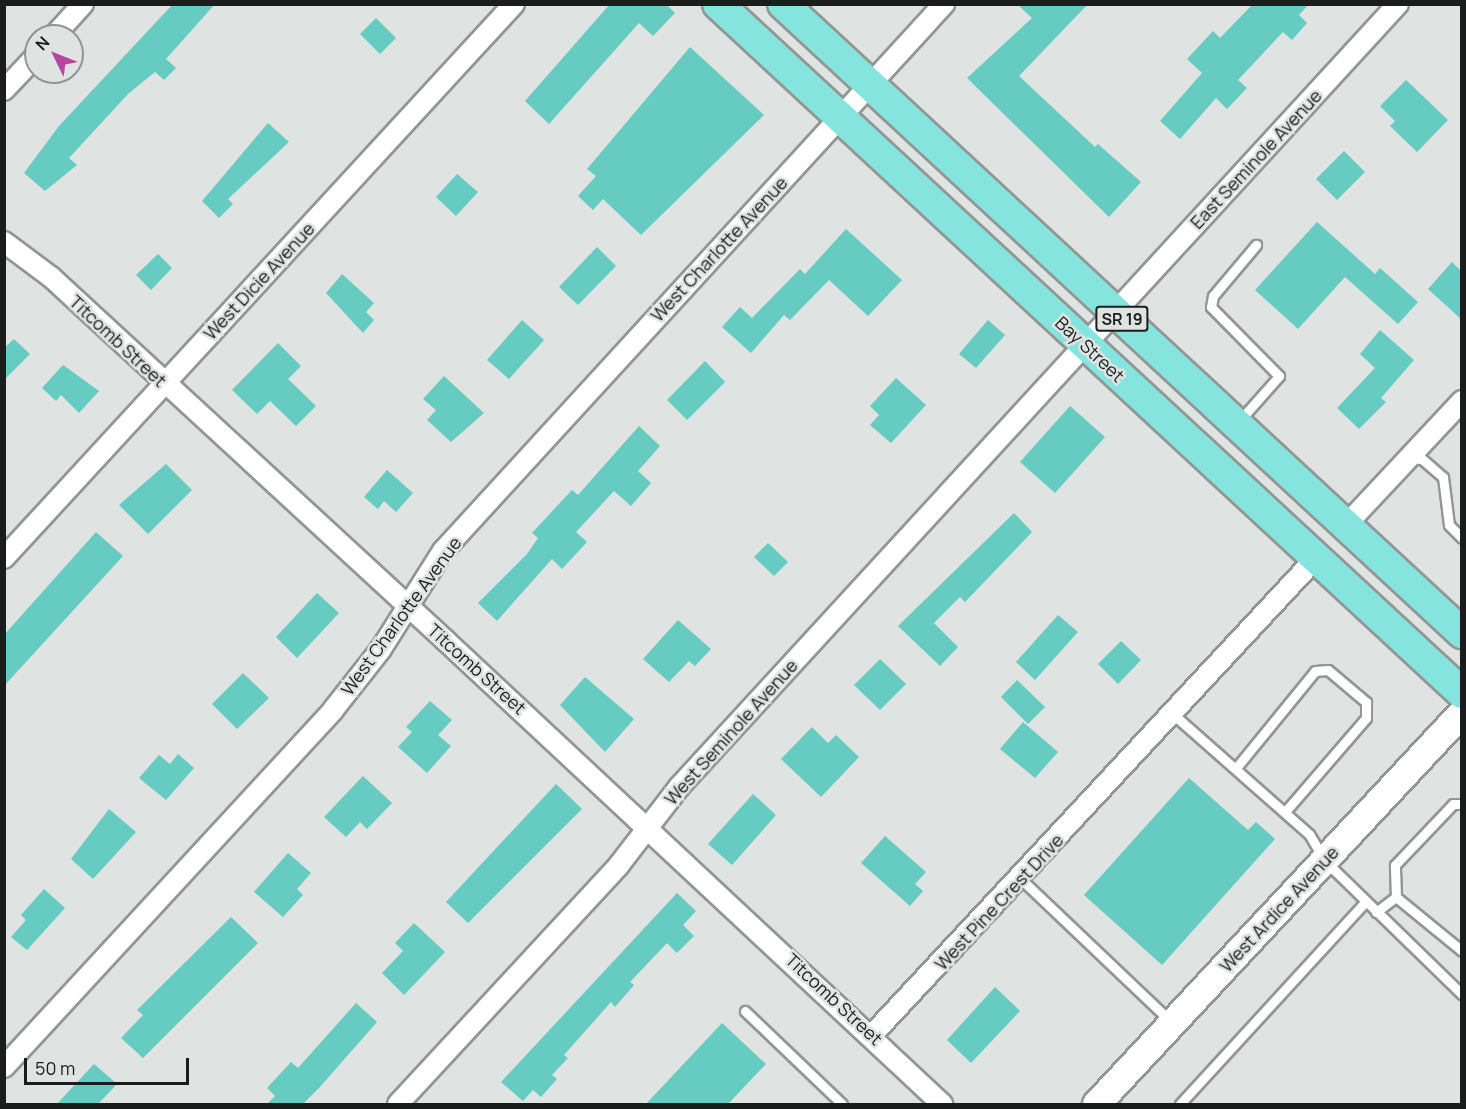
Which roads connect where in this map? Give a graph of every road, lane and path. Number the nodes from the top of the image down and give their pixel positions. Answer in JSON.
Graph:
{"nodes":[{"id":1,"x":83,"y":4,"type":"edge"},
{"id":2,"x":514,"y":4,"type":"edge"},
{"id":3,"x":718,"y":4,"type":"edge"},
{"id":4,"x":783,"y":4,"type":"edge"},
{"id":5,"x":944,"y":4,"type":"edge"},
{"id":6,"x":1398,"y":4,"type":"edge"},
{"id":7,"x":65,"y":24,"type":"edge"},
{"id":8,"x":24,"y":69,"type":"edge"},
{"id":9,"x":871,"y":85,"type":"junction"},
{"id":10,"x":4,"y":90,"type":"edge"},
{"id":11,"x":840,"y":118,"type":"junction"},
{"id":12,"x":4,"y":242,"type":"edge"},
{"id":13,"x":1256,"y":245,"type":"dead end"},
{"id":14,"x":1113,"y":311,"type":"junction"},
{"id":15,"x":1076,"y":353,"type":"junction"},
{"id":16,"x":164,"y":385,"type":"junction"},
{"id":17,"x":1461,"y":401,"type":"edge"},
{"id":18,"x":1236,"y":424,"type":"junction"},
{"id":19,"x":1408,"y":458,"type":"junction"},
{"id":20,"x":1346,"y":525,"type":"junction"},
{"id":21,"x":1461,"y":538,"type":"edge"},
{"id":22,"x":4,"y":558,"type":"edge"},
{"id":23,"x":1316,"y":558,"type":"junction"},
{"id":24,"x":408,"y":607,"type":"junction"},
{"id":25,"x":1461,"y":633,"type":"edge"},
{"id":26,"x":1461,"y":693,"type":"edge"},
{"id":27,"x":1461,"y":712,"type":"edge"},
{"id":28,"x":1174,"y":715,"type":"junction"},
{"id":29,"x":1236,"y":768,"type":"junction"},
{"id":30,"x":1461,"y":804,"type":"edge"},
{"id":31,"x":1285,"y":812,"type":"junction"},
{"id":32,"x":648,"y":826,"type":"junction"},
{"id":33,"x":1325,"y":861,"type":"junction"},
{"id":34,"x":1020,"y":879,"type":"junction"},
{"id":35,"x":1396,"y":897,"type":"junction"},
{"id":36,"x":1365,"y":902,"type":"junction"},
{"id":37,"x":1376,"y":912,"type":"junction"},
{"id":38,"x":1461,"y":951,"type":"edge"},
{"id":39,"x":1461,"y":994,"type":"edge"},
{"id":40,"x":744,"y":1011,"type":"dead end"},
{"id":41,"x":1172,"y":1023,"type":"junction"},
{"id":42,"x":872,"y":1035,"type":"junction"},
{"id":43,"x":4,"y":1067,"type":"edge"},
{"id":44,"x":398,"y":1104,"type":"edge"},
{"id":45,"x":842,"y":1104,"type":"edge"},
{"id":46,"x":942,"y":1104,"type":"edge"},
{"id":47,"x":1096,"y":1104,"type":"edge"},
{"id":48,"x":1180,"y":1104,"type":"edge"}],
"edges":[{"from":1,"to":7,"type":"street"},
{"from":2,"to":16,"type":"street","name":"West Dicie Avenue"},
{"from":3,"to":11,"type":"main road","name":"Bay Street","number":"SR 19"},
{"from":4,"to":9,"type":"main road","number":"SR 19"},
{"from":5,"to":9,"type":"street","name":"West Charlotte Avenue"},
{"from":6,"to":14,"type":"street","name":"East Seminole Avenue"},
{"from":8,"to":10,"type":"street"},
{"from":9,"to":11,"type":"street","name":"West Charlotte Avenue"},
{"from":9,"to":14,"type":"main road","number":"SR 19"},
{"from":11,"to":15,"type":"main road","name":"Bay Street","number":"SR 19"},
{"from":11,"to":24,"type":"street","name":"West Charlotte Avenue"},
{"from":12,"to":16,"type":"street","name":"Titcomb Street"},
{"from":13,"to":18,"type":"lane"},
{"from":14,"to":15,"type":"street","name":"East Seminole Avenue"},
{"from":14,"to":18,"type":"main road","number":"SR 19"},
{"from":15,"to":23,"type":"main road","name":"Bay Street","number":"SR 19"},
{"from":15,"to":32,"type":"street","name":"West Seminole Avenue"},
{"from":16,"to":22,"type":"street","name":"West Dicie Avenue"},
{"from":16,"to":24,"type":"street","name":"Titcomb Street"},
{"from":17,"to":19,"type":"street"},
{"from":18,"to":20,"type":"main road","number":"SR 19"},
{"from":19,"to":20,"type":"street"},
{"from":19,"to":21,"type":"lane"},
{"from":20,"to":25,"type":"main road","number":"SR 19"},
{"from":23,"to":26,"type":"main road","name":"Bay Street","number":"SR 19"},
{"from":23,"to":28,"type":"street","name":"West Pine Crest Drive"},
{"from":24,"to":32,"type":"street","name":"Titcomb Street"},
{"from":24,"to":43,"type":"street","name":"West Charlotte Avenue"},
{"from":27,"to":33,"type":"street","name":"West Ardice Avenue"},
{"from":28,"to":29,"type":"lane"},
{"from":28,"to":34,"type":"street","name":"West Pine Crest Drive"},
{"from":29,"to":31,"type":"lane"},
{"from":29,"to":31,"type":"lane"},
{"from":30,"to":35,"type":"lane"},
{"from":31,"to":33,"type":"lane"},
{"from":32,"to":42,"type":"street","name":"Titcomb Street"},
{"from":32,"to":44,"type":"street","name":"West Seminole Avenue"},
{"from":33,"to":36,"type":"lane"},
{"from":33,"to":41,"type":"street","name":"West Ardice Avenue"},
{"from":34,"to":41,"type":"lane"},
{"from":34,"to":42,"type":"street","name":"West Pine Crest Drive"},
{"from":35,"to":37,"type":"lane"},
{"from":35,"to":38,"type":"lane"},
{"from":36,"to":37,"type":"lane"},
{"from":36,"to":48,"type":"lane"},
{"from":37,"to":39,"type":"lane"},
{"from":40,"to":45,"type":"lane"},
{"from":41,"to":47,"type":"street","name":"West Ardice Avenue"},
{"from":42,"to":46,"type":"street","name":"Titcomb Street"}]}
